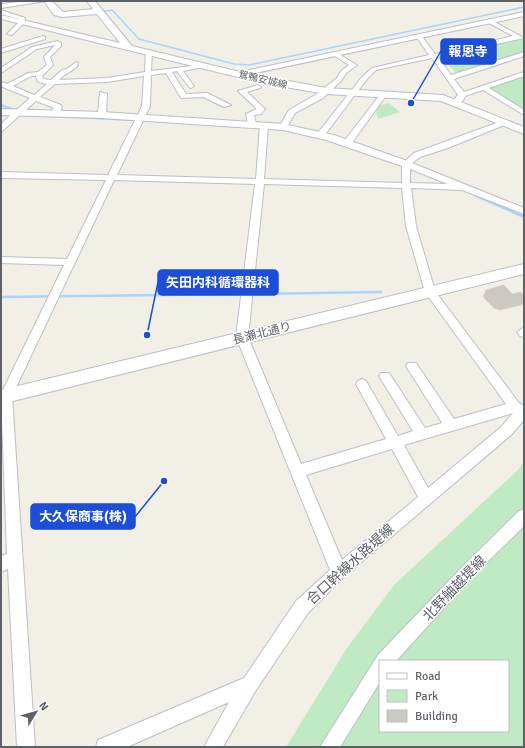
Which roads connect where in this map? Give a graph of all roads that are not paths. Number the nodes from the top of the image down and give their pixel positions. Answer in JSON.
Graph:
{"nodes":[{"id":1,"x":4,"y":1,"type":"edge"},
{"id":2,"x":43,"y":1,"type":"edge"},
{"id":3,"x":48,"y":1,"type":"edge"},
{"id":4,"x":91,"y":1,"type":"edge"},
{"id":5,"x":1,"y":6,"type":"edge"},
{"id":6,"x":100,"y":10,"type":"junction"},
{"id":7,"x":1,"y":12,"type":"edge"},
{"id":8,"x":524,"y":14,"type":"edge"},
{"id":9,"x":1,"y":17,"type":"edge"},
{"id":10,"x":489,"y":21,"type":"junction"},
{"id":11,"x":22,"y":22,"type":"junction"},
{"id":12,"x":10,"y":34,"type":"dead end"},
{"id":13,"x":419,"y":36,"type":"junction"},
{"id":14,"x":521,"y":38,"type":"edge"},
{"id":15,"x":55,"y":43,"type":"junction"},
{"id":16,"x":128,"y":47,"type":"junction"},
{"id":17,"x":1,"y":51,"type":"edge"},
{"id":18,"x":149,"y":52,"type":"junction"},
{"id":19,"x":335,"y":54,"type":"junction"},
{"id":20,"x":524,"y":54,"type":"edge"},
{"id":21,"x":433,"y":56,"type":"junction"},
{"id":22,"x":13,"y":62,"type":"junction"},
{"id":23,"x":27,"y":63,"type":"dead end"},
{"id":24,"x":76,"y":64,"type":"dead end"},
{"id":25,"x":206,"y":65,"type":"junction"},
{"id":26,"x":179,"y":70,"type":"junction"},
{"id":27,"x":1,"y":71,"type":"edge"},
{"id":28,"x":168,"y":72,"type":"junction"},
{"id":29,"x":41,"y":74,"type":"junction"},
{"id":30,"x":147,"y":74,"type":"junction"},
{"id":31,"x":243,"y":74,"type":"junction"},
{"id":32,"x":524,"y":74,"type":"edge"},
{"id":33,"x":449,"y":78,"type":"junction"},
{"id":34,"x":53,"y":82,"type":"junction"},
{"id":35,"x":4,"y":86,"type":"edge"},
{"id":36,"x":191,"y":86,"type":"dead end"},
{"id":37,"x":484,"y":88,"type":"junction"},
{"id":38,"x":326,"y":91,"type":"junction"},
{"id":39,"x":355,"y":92,"type":"junction"},
{"id":40,"x":384,"y":93,"type":"junction"},
{"id":41,"x":103,"y":94,"type":"dead end"},
{"id":42,"x":34,"y":98,"type":"junction"},
{"id":43,"x":459,"y":99,"type":"junction"},
{"id":44,"x":227,"y":105,"type":"dead end"},
{"id":45,"x":1,"y":112,"type":"edge"},
{"id":46,"x":16,"y":112,"type":"junction"},
{"id":47,"x":524,"y":112,"type":"edge"},
{"id":48,"x":55,"y":113,"type":"junction"},
{"id":49,"x":102,"y":115,"type":"junction"},
{"id":50,"x":140,"y":118,"type":"junction"},
{"id":51,"x":505,"y":123,"type":"junction"},
{"id":52,"x":252,"y":124,"type":"junction"},
{"id":53,"x":264,"y":125,"type":"junction"},
{"id":54,"x":282,"y":127,"type":"junction"},
{"id":55,"x":1,"y":130,"type":"edge"},
{"id":56,"x":524,"y":131,"type":"edge"},
{"id":57,"x":321,"y":134,"type":"junction"},
{"id":58,"x":348,"y":142,"type":"junction"},
{"id":59,"x":406,"y":164,"type":"junction"},
{"id":60,"x":1,"y":175,"type":"edge"},
{"id":61,"x":111,"y":178,"type":"junction"},
{"id":62,"x":260,"y":182,"type":"junction"},
{"id":63,"x":406,"y":186,"type":"junction"},
{"id":64,"x":466,"y":187,"type":"junction"},
{"id":65,"x":524,"y":211,"type":"edge"},
{"id":66,"x":1,"y":260,"type":"edge"},
{"id":67,"x":70,"y":262,"type":"junction"},
{"id":68,"x":524,"y":269,"type":"edge"},
{"id":69,"x":430,"y":292,"type":"junction"},
{"id":70,"x":242,"y":337,"type":"junction"},
{"id":71,"x":412,"y":366,"type":"dead end"},
{"id":72,"x":385,"y":376,"type":"dead end"},
{"id":73,"x":362,"y":384,"type":"dead end"},
{"id":74,"x":3,"y":396,"type":"edge"},
{"id":75,"x":520,"y":411,"type":"edge"},
{"id":76,"x":450,"y":426,"type":"junction"},
{"id":77,"x":422,"y":435,"type":"junction"},
{"id":78,"x":395,"y":443,"type":"junction"},
{"id":79,"x":297,"y":471,"type":"junction"},
{"id":80,"x":426,"y":498,"type":"junction"},
{"id":81,"x":524,"y":516,"type":"edge"},
{"id":82,"x":8,"y":562,"type":"edge"},
{"id":83,"x":339,"y":572,"type":"junction"},
{"id":84,"x":385,"y":660,"type":"edge"},
{"id":85,"x":379,"y":668,"type":"edge"},
{"id":86,"x":250,"y":684,"type":"junction"},
{"id":87,"x":26,"y":747,"type":"edge"},
{"id":88,"x":105,"y":747,"type":"edge"},
{"id":89,"x":213,"y":747,"type":"edge"},
{"id":90,"x":329,"y":747,"type":"edge"}],
"edges":[{"from":1,"to":5,"type":"street"},
{"from":2,"to":5,"type":"street"},
{"from":3,"to":6,"type":"street"},
{"from":4,"to":6,"type":"street"},
{"from":6,"to":16,"type":"street"},
{"from":7,"to":11,"type":"street"},
{"from":8,"to":10,"type":"street"},
{"from":9,"to":11,"type":"street","name":"鴛鴨安城線"},
{"from":10,"to":13,"type":"street"},
{"from":10,"to":14,"type":"street"},
{"from":11,"to":12,"type":"street"},
{"from":11,"to":16,"type":"street","name":"鴛鴨安城線"},
{"from":13,"to":19,"type":"street"},
{"from":13,"to":21,"type":"street"},
{"from":14,"to":21,"type":"street"},
{"from":15,"to":17,"type":"street"},
{"from":15,"to":22,"type":"street"},
{"from":15,"to":29,"type":"street"},
{"from":16,"to":18,"type":"street","name":"鴛鴨安城線"},
{"from":18,"to":25,"type":"street","name":"鴛鴨安城線"},
{"from":18,"to":30,"type":"street"},
{"from":19,"to":31,"type":"street"},
{"from":19,"to":38,"type":"street"},
{"from":20,"to":33,"type":"street"},
{"from":21,"to":33,"type":"street"},
{"from":21,"to":39,"type":"street"},
{"from":22,"to":23,"type":"street"},
{"from":22,"to":27,"type":"street"},
{"from":24,"to":34,"type":"street"},
{"from":25,"to":26,"type":"street"},
{"from":25,"to":31,"type":"street","name":"鴛鴨安城線"},
{"from":26,"to":28,"type":"street"},
{"from":26,"to":36,"type":"street"},
{"from":28,"to":30,"type":"street"},
{"from":28,"to":44,"type":"street"},
{"from":29,"to":34,"type":"street"},
{"from":29,"to":35,"type":"street"},
{"from":30,"to":34,"type":"street"},
{"from":30,"to":50,"type":"street"},
{"from":31,"to":38,"type":"street","name":"鴛鴨安城線"},
{"from":31,"to":52,"type":"street"},
{"from":32,"to":37,"type":"street"},
{"from":33,"to":43,"type":"street"},
{"from":34,"to":42,"type":"street"},
{"from":35,"to":42,"type":"street"},
{"from":37,"to":43,"type":"street"},
{"from":37,"to":47,"type":"street"},
{"from":38,"to":39,"type":"street","name":"鴛鴨安城線"},
{"from":38,"to":54,"type":"street"},
{"from":39,"to":40,"type":"street","name":"鴛鴨安城線"},
{"from":39,"to":57,"type":"street"},
{"from":40,"to":43,"type":"street","name":"鴛鴨安城線"},
{"from":40,"to":58,"type":"street"},
{"from":41,"to":49,"type":"street"},
{"from":42,"to":46,"type":"street"},
{"from":42,"to":48,"type":"street"},
{"from":43,"to":51,"type":"street","name":"鴛鴨安城線"},
{"from":45,"to":46,"type":"street"},
{"from":46,"to":48,"type":"street"},
{"from":46,"to":55,"type":"street"},
{"from":48,"to":49,"type":"street"},
{"from":49,"to":50,"type":"street"},
{"from":50,"to":52,"type":"street"},
{"from":50,"to":61,"type":"street"},
{"from":51,"to":56,"type":"street","name":"鴛鴨安城線"},
{"from":51,"to":59,"type":"street"},
{"from":52,"to":53,"type":"street"},
{"from":53,"to":54,"type":"street"},
{"from":53,"to":62,"type":"street"},
{"from":54,"to":57,"type":"street"},
{"from":57,"to":58,"type":"street"},
{"from":58,"to":59,"type":"street"},
{"from":59,"to":63,"type":"street"},
{"from":59,"to":64,"type":"street"},
{"from":60,"to":61,"type":"street"},
{"from":61,"to":62,"type":"street"},
{"from":61,"to":67,"type":"street"},
{"from":62,"to":63,"type":"street"},
{"from":62,"to":70,"type":"street"},
{"from":63,"to":64,"type":"street"},
{"from":63,"to":69,"type":"street"},
{"from":64,"to":65,"type":"street"},
{"from":66,"to":67,"type":"street"},
{"from":67,"to":74,"type":"street"},
{"from":68,"to":69,"type":"street","name":"長瀬北通り"},
{"from":69,"to":70,"type":"street","name":"長瀬北通り"},
{"from":69,"to":75,"type":"street"},
{"from":70,"to":74,"type":"street","name":"長瀬北通り"},
{"from":70,"to":79,"type":"street"},
{"from":71,"to":76,"type":"street"},
{"from":72,"to":77,"type":"street"},
{"from":73,"to":78,"type":"street"},
{"from":74,"to":82,"type":"street"},
{"from":75,"to":76,"type":"street"},
{"from":75,"to":80,"type":"street","name":"合口幹線水路堤線"},
{"from":76,"to":77,"type":"street"},
{"from":77,"to":78,"type":"street"},
{"from":78,"to":79,"type":"street"},
{"from":78,"to":80,"type":"street"},
{"from":79,"to":83,"type":"street"},
{"from":80,"to":83,"type":"street","name":"合口幹線水路堤線"},
{"from":81,"to":84,"type":"street","name":"北野舳越堤線"},
{"from":82,"to":87,"type":"street"},
{"from":83,"to":86,"type":"street","name":"合口幹線水路堤線"},
{"from":85,"to":90,"type":"street"},
{"from":86,"to":88,"type":"street"},
{"from":86,"to":89,"type":"street","name":"合口幹線水路堤線"}]}
